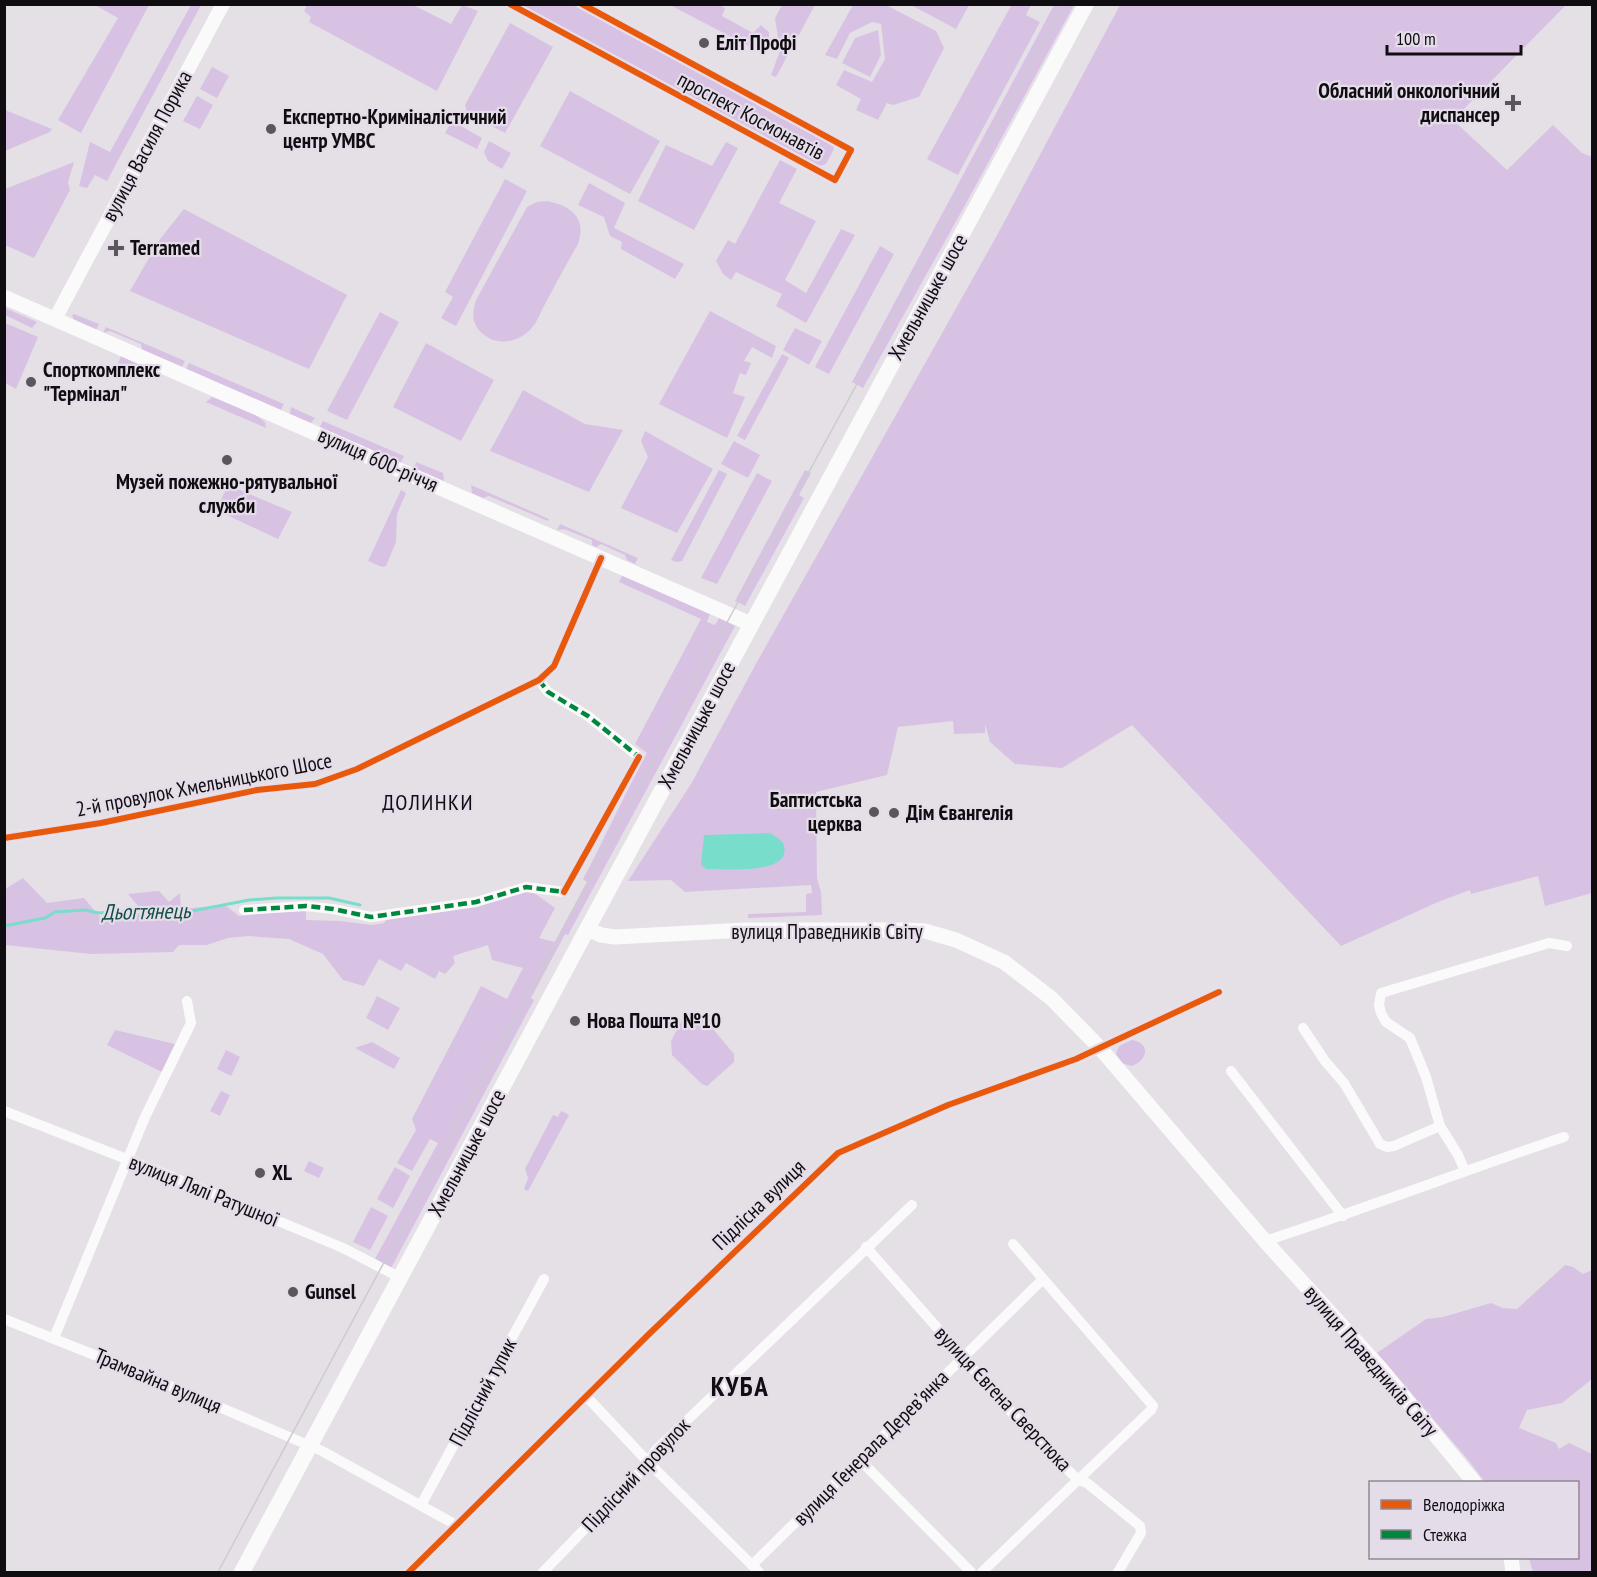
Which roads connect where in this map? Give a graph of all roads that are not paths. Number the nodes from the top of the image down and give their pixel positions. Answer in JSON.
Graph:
{"nodes":[{"id":1,"x":223,"y":4,"type":"edge"},
{"id":2,"x":510,"y":4,"type":"edge"},
{"id":3,"x":582,"y":4,"type":"edge"},
{"id":4,"x":1086,"y":4,"type":"edge"},
{"id":5,"x":4,"y":297,"type":"edge"},
{"id":6,"x":55,"y":319,"type":"junction"},
{"id":7,"x":601,"y":558,"type":"junction"},
{"id":8,"x":752,"y":624,"type":"junction"},
{"id":9,"x":539,"y":680,"type":"junction"},
{"id":10,"x":4,"y":838,"type":"edge"},
{"id":11,"x":244,"y":910,"type":"dead end"},
{"id":12,"x":587,"y":929,"type":"junction"},
{"id":13,"x":1567,"y":946,"type":"dead end"},
{"id":14,"x":1219,"y":993,"type":"dead end"},
{"id":15,"x":187,"y":1001,"type":"dead end"},
{"id":16,"x":1303,"y":1028,"type":"dead end"},
{"id":17,"x":1100,"y":1048,"type":"junction"},
{"id":18,"x":1231,"y":1071,"type":"dead end"},
{"id":19,"x":4,"y":1111,"type":"edge"},
{"id":20,"x":1440,"y":1126,"type":"junction"},
{"id":21,"x":1564,"y":1137,"type":"dead end"},
{"id":22,"x":127,"y":1159,"type":"junction"},
{"id":23,"x":1465,"y":1171,"type":"junction"},
{"id":24,"x":912,"y":1205,"type":"dead end"},
{"id":25,"x":1343,"y":1216,"type":"junction"},
{"id":26,"x":1265,"y":1241,"type":"junction"},
{"id":27,"x":1013,"y":1244,"type":"dead end"},
{"id":28,"x":866,"y":1247,"type":"junction"},
{"id":29,"x":401,"y":1278,"type":"junction"},
{"id":30,"x":544,"y":1279,"type":"dead end"},
{"id":31,"x":1042,"y":1280,"type":"junction"},
{"id":32,"x":4,"y":1319,"type":"edge"},
{"id":33,"x":54,"y":1338,"type":"junction"},
{"id":34,"x":963,"y":1357,"type":"junction"},
{"id":35,"x":586,"y":1396,"type":"junction"},
{"id":36,"x":310,"y":1446,"type":"junction"},
{"id":37,"x":860,"y":1460,"type":"junction"},
{"id":38,"x":648,"y":1462,"type":"junction"},
{"id":39,"x":1078,"y":1480,"type":"junction"},
{"id":40,"x":1473,"y":1481,"type":"edge"},
{"id":41,"x":421,"y":1505,"type":"junction"},
{"id":42,"x":456,"y":1525,"type":"junction"},
{"id":43,"x":755,"y":1569,"type":"edge"},
{"id":44,"x":243,"y":1572,"type":"edge"},
{"id":45,"x":409,"y":1572,"type":"edge"},
{"id":46,"x":543,"y":1572,"type":"edge"},
{"id":47,"x":970,"y":1572,"type":"edge"},
{"id":48,"x":982,"y":1572,"type":"edge"},
{"id":49,"x":1118,"y":1572,"type":"edge"}],
"edges":[{"from":1,"to":6,"type":"street","name":"вулиця Василя Порика"},
{"from":2,"to":3,"type":"street","name":"проспект Космонавтів"},
{"from":4,"to":8,"type":"main road","name":"Хмельницьке шосе"},
{"from":5,"to":6,"type":"main road","name":"вулиця 600-річчя"},
{"from":6,"to":7,"type":"main road","name":"вулиця 600-річчя"},
{"from":7,"to":8,"type":"main road","name":"вулиця 600-річчя"},
{"from":7,"to":9,"type":"street","name":"2-й провулок Хмельницького Шосе"},
{"from":8,"to":12,"type":"main road","name":"Хмельницьке шосе"},
{"from":9,"to":10,"type":"street","name":"2-й провулок Хмельницького Шосе"},
{"from":9,"to":11,"type":"street"},
{"from":12,"to":17,"type":"main road","name":"вулиця Праведників Світу"},
{"from":12,"to":29,"type":"main road","name":"Хмельницьке шосе"},
{"from":13,"to":20,"type":"street"},
{"from":14,"to":17,"type":"street","name":"Підлісна вулиця"},
{"from":15,"to":22,"type":"street"},
{"from":16,"to":20,"type":"street"},
{"from":17,"to":26,"type":"main road","name":"вулиця Праведників Світу"},
{"from":17,"to":35,"type":"street","name":"Підлісна вулиця"},
{"from":18,"to":25,"type":"street"},
{"from":19,"to":22,"type":"street","name":"вулиця Лялі Ратушної"},
{"from":20,"to":23,"type":"street"},
{"from":21,"to":23,"type":"street"},
{"from":22,"to":29,"type":"street","name":"вулиця Лялі Ратушної"},
{"from":22,"to":33,"type":"street"},
{"from":23,"to":25,"type":"street"},
{"from":24,"to":28,"type":"street","name":"Підлісний провулок"},
{"from":25,"to":26,"type":"street"},
{"from":26,"to":40,"type":"main road","name":"вулиця Праведників Світу"},
{"from":27,"to":31,"type":"street"},
{"from":28,"to":34,"type":"street","name":"вулиця Євгена Сверстюка"},
{"from":28,"to":38,"type":"street","name":"Підлісний провулок"},
{"from":29,"to":36,"type":"main road","name":"Хмельницьке шосе"},
{"from":30,"to":41,"type":"street","name":"Підлісний тупик"},
{"from":31,"to":34,"type":"street","name":"вулиця Генерала Деревʼянка"},
{"from":31,"to":39,"type":"street"},
{"from":32,"to":33,"type":"street","name":"Трамвайна вулиця"},
{"from":33,"to":36,"type":"street","name":"Трамвайна вулиця"},
{"from":34,"to":37,"type":"street","name":"вулиця Генерала Деревʼянка"},
{"from":34,"to":39,"type":"street","name":"вулиця Євгена Сверстюка"},
{"from":35,"to":38,"type":"street"},
{"from":35,"to":42,"type":"street","name":"Підлісна вулиця"},
{"from":36,"to":41,"type":"street"},
{"from":36,"to":44,"type":"main road","name":"Хмельницьке шосе"},
{"from":37,"to":43,"type":"street","name":"вулиця Генерала Деревʼянка"},
{"from":37,"to":47,"type":"street"},
{"from":38,"to":43,"type":"street"},
{"from":38,"to":46,"type":"street","name":"Підлісний провулок"},
{"from":39,"to":48,"type":"street"},
{"from":39,"to":49,"type":"street","name":"вулиця Євгена Сверстюка"},
{"from":41,"to":42,"type":"street"},
{"from":42,"to":45,"type":"street","name":"Підлісна вулиця"}]}
